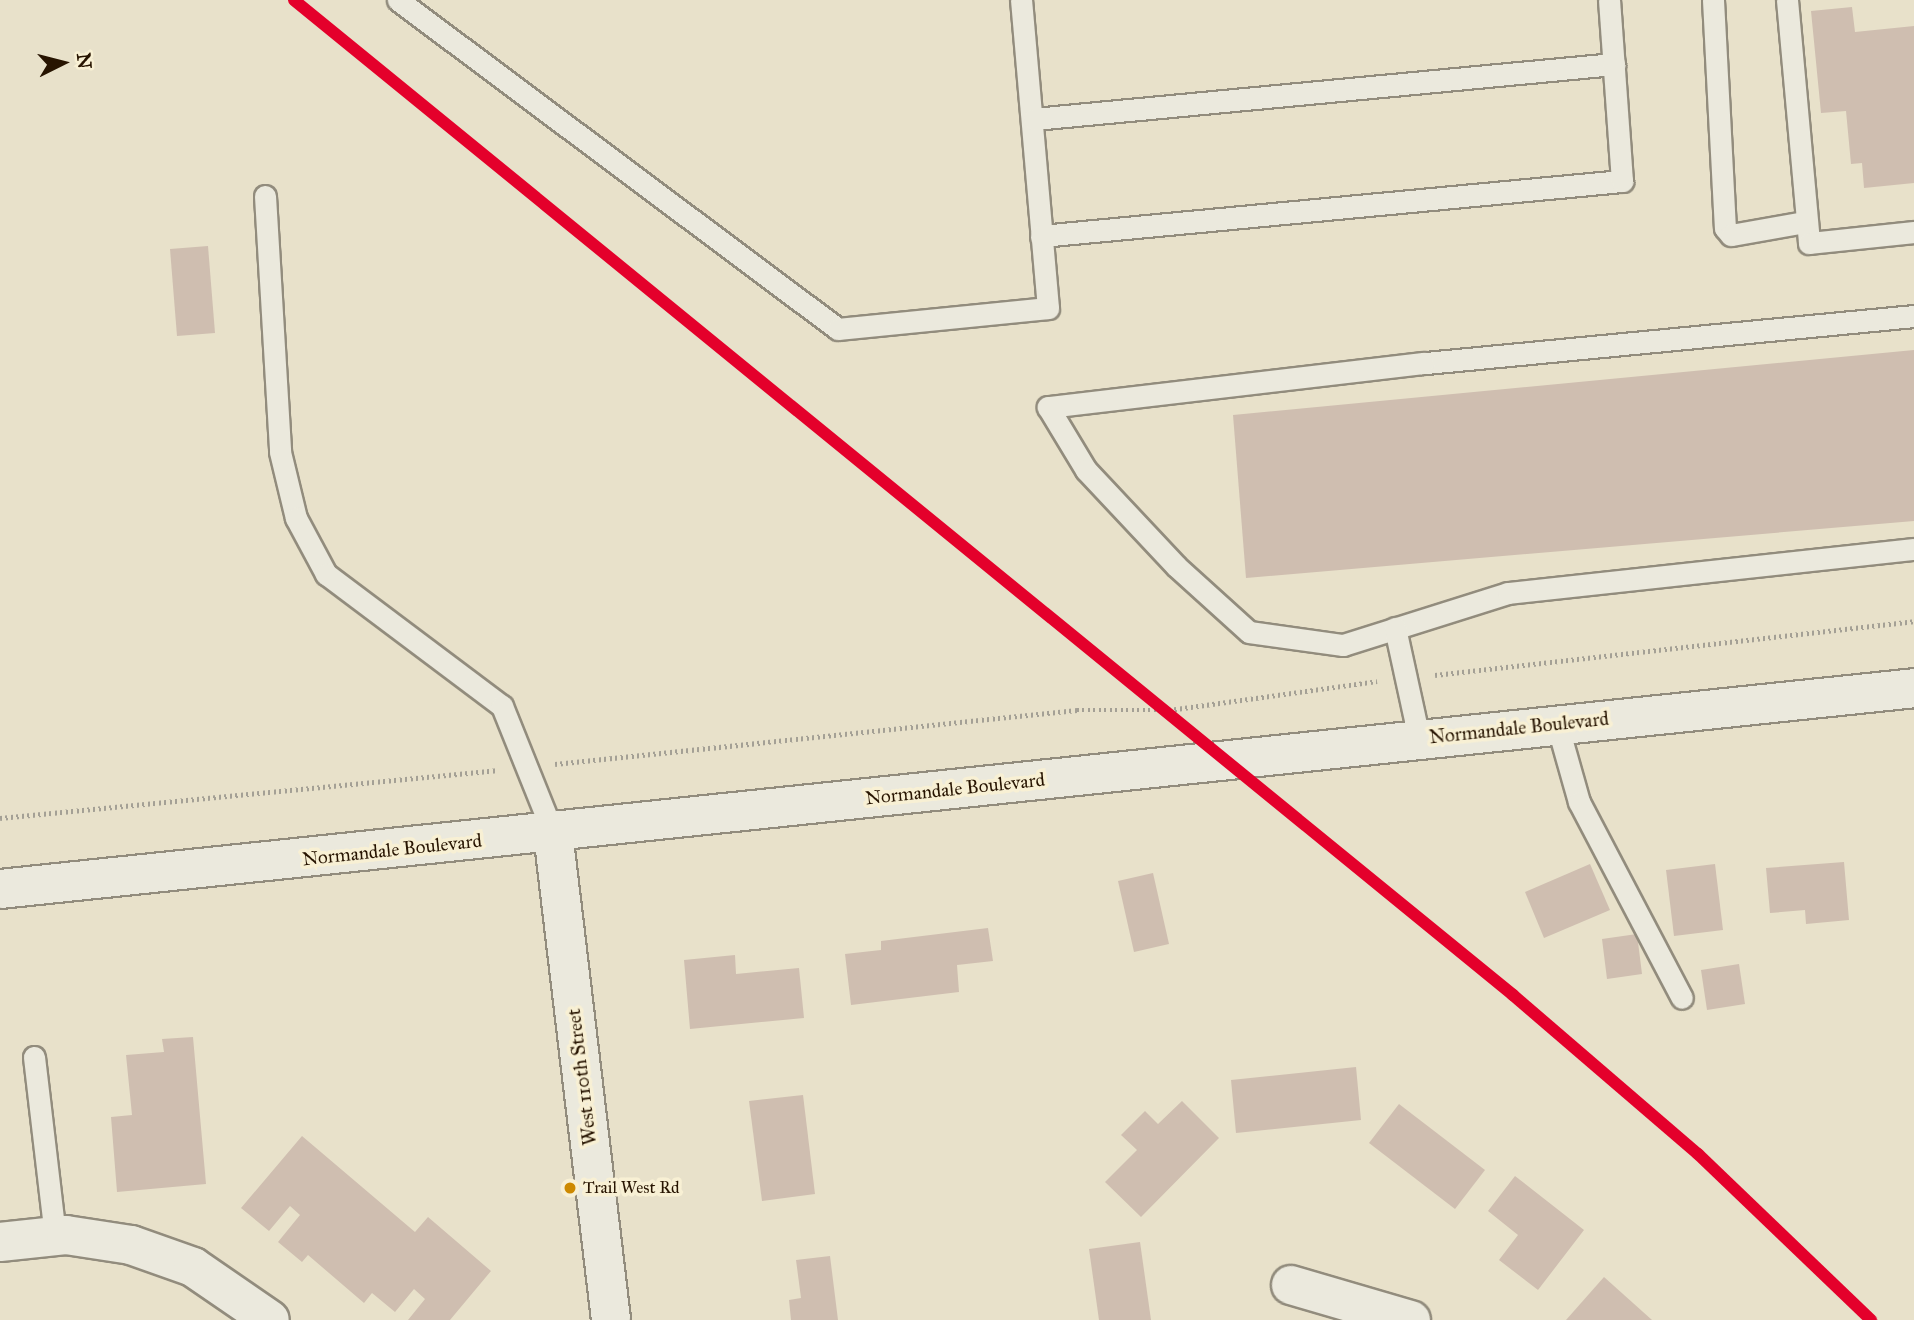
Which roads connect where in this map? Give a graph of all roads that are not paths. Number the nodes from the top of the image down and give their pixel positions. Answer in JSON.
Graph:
{"nodes":[{"id":1,"x":398,"y":0,"type":"edge"},
{"id":2,"x":1021,"y":0,"type":"edge"},
{"id":3,"x":1609,"y":0,"type":"edge"},
{"id":4,"x":1713,"y":0,"type":"edge"},
{"id":5,"x":1787,"y":0,"type":"edge"},
{"id":6,"x":1614,"y":64,"type":"junction"},
{"id":7,"x":1034,"y":120,"type":"junction"},
{"id":8,"x":265,"y":197,"type":"dead end"},
{"id":9,"x":1805,"y":222,"type":"junction"},
{"id":10,"x":1914,"y":232,"type":"edge"},
{"id":11,"x":1041,"y":236,"type":"junction"},
{"id":12,"x":1914,"y":316,"type":"edge"},
{"id":13,"x":1914,"y":549,"type":"edge"},
{"id":14,"x":1395,"y":628,"type":"junction"},
{"id":15,"x":1913,"y":690,"type":"edge"},
{"id":16,"x":1556,"y":724,"type":"junction"},
{"id":17,"x":1419,"y":738,"type":"junction"},
{"id":18,"x":553,"y":833,"type":"junction"},
{"id":19,"x":0,"y":889,"type":"edge"},
{"id":20,"x":1682,"y":998,"type":"dead end"},
{"id":21,"x":34,"y":1057,"type":"dead end"},
{"id":22,"x":55,"y":1236,"type":"junction"},
{"id":23,"x":0,"y":1242,"type":"edge"},
{"id":24,"x":1291,"y":1285,"type":"dead end"},
{"id":25,"x":270,"y":1320,"type":"edge"},
{"id":26,"x":611,"y":1320,"type":"edge"},
{"id":27,"x":1411,"y":1320,"type":"edge"}],
"edges":[{"from":1,"to":11,"type":"lane"},
{"from":2,"to":7,"type":"lane"},
{"from":3,"to":6,"type":"lane"},
{"from":4,"to":9,"type":"lane"},
{"from":5,"to":9,"type":"lane"},
{"from":6,"to":7,"type":"lane"},
{"from":6,"to":11,"type":"lane"},
{"from":7,"to":11,"type":"lane"},
{"from":8,"to":18,"type":"lane"},
{"from":9,"to":10,"type":"lane"},
{"from":12,"to":14,"type":"lane"},
{"from":13,"to":14,"type":"lane"},
{"from":14,"to":17,"type":"lane"},
{"from":15,"to":16,"type":"street","name":"Normandale Boulevard"},
{"from":16,"to":17,"type":"street","name":"Normandale Boulevard"},
{"from":16,"to":20,"type":"lane"},
{"from":17,"to":18,"type":"street","name":"Normandale Boulevard"},
{"from":18,"to":19,"type":"street","name":"Normandale Boulevard"},
{"from":18,"to":26,"type":"street","name":"West 110th Street"},
{"from":21,"to":22,"type":"lane"},
{"from":22,"to":23,"type":"street"},
{"from":22,"to":25,"type":"street"},
{"from":24,"to":27,"type":"street"}]}
